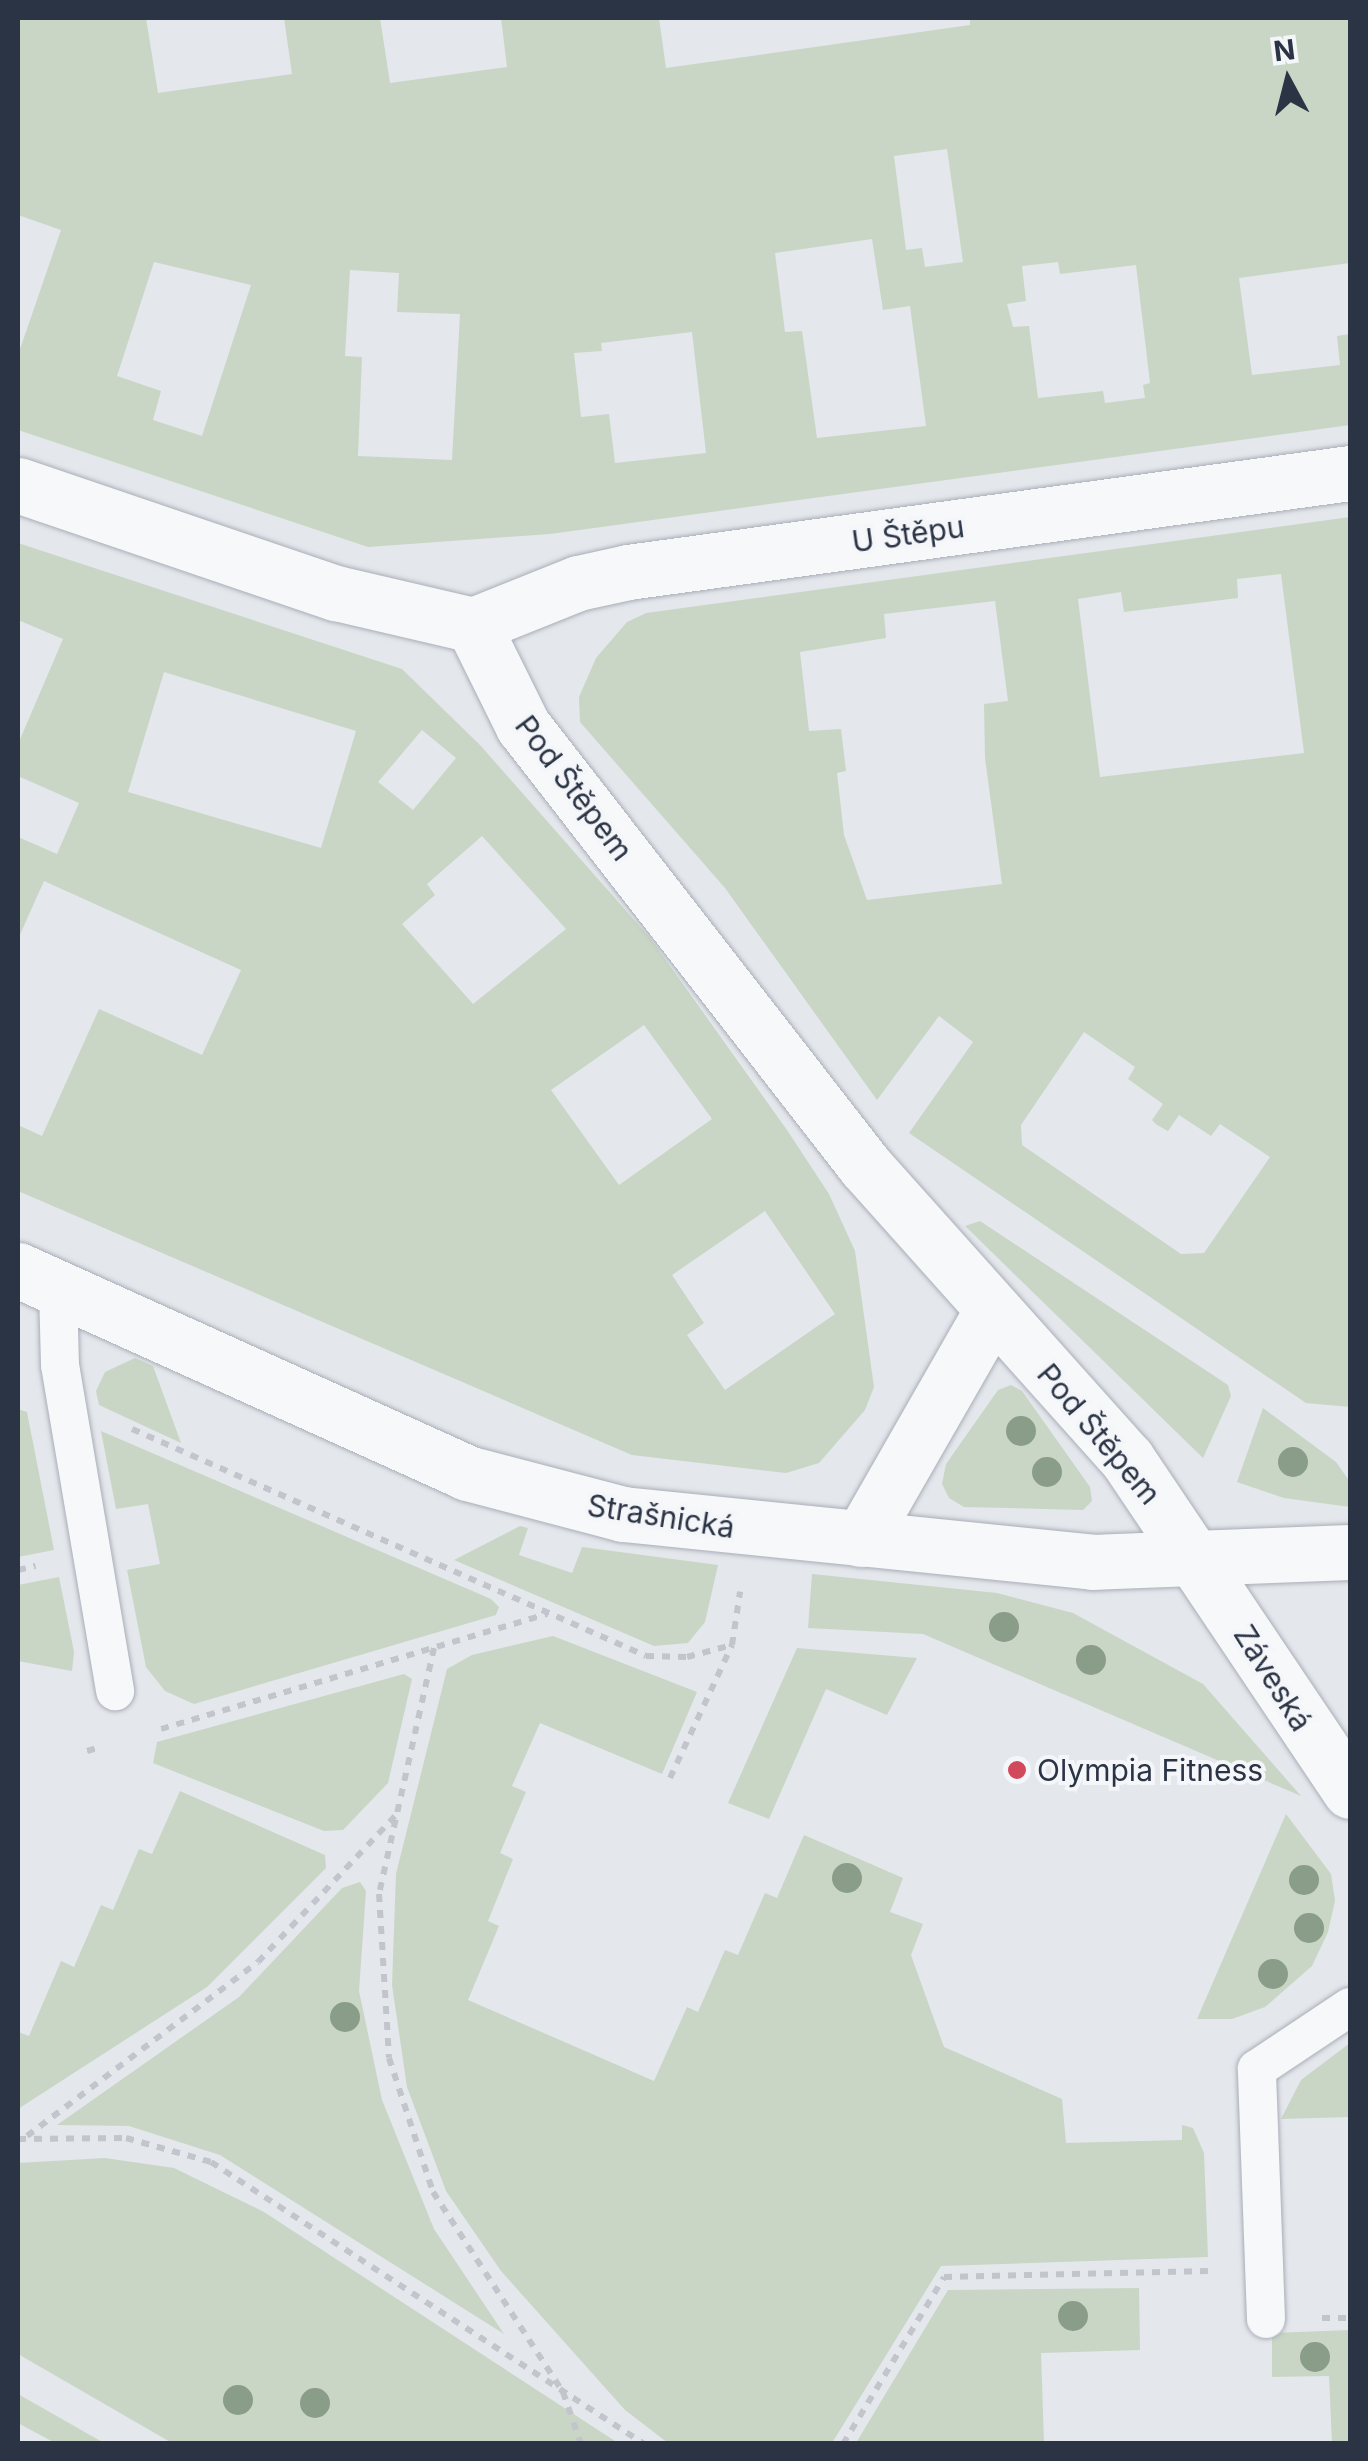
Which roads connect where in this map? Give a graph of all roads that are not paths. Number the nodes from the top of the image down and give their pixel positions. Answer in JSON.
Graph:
{"nodes":[{"id":1,"x":1350,"y":473,"type":"edge"},
{"id":2,"x":18,"y":485,"type":"edge"},
{"id":3,"x":473,"y":625,"type":"junction"},
{"id":4,"x":38,"y":1279,"type":"edge"},
{"id":5,"x":991,"y":1312,"type":"junction"},
{"id":6,"x":861,"y":1539,"type":"junction"},
{"id":7,"x":1350,"y":1552,"type":"edge"},
{"id":8,"x":1200,"y":1562,"type":"junction"},
{"id":9,"x":115,"y":1691,"type":"dead end"},
{"id":10,"x":1350,"y":1791,"type":"edge"},
{"id":11,"x":1350,"y":2007,"type":"edge"},
{"id":12,"x":1266,"y":2319,"type":"road end"}],
"edges":[{"from":1,"to":3,"type":"street","name":"U Štěpu"},
{"from":2,"to":3,"type":"street"},
{"from":3,"to":5,"type":"street","name":"Pod Štěpem"},
{"from":4,"to":6,"type":"street","name":"Strašnická"},
{"from":4,"to":9,"type":"lane"},
{"from":5,"to":6,"type":"street"},
{"from":5,"to":8,"type":"street","name":"Pod Štěpem"},
{"from":6,"to":8,"type":"street","name":"Strašnická"},
{"from":7,"to":8,"type":"street","name":"Strašnická"},
{"from":8,"to":10,"type":"street","name":"Záveská"},
{"from":11,"to":12,"type":"lane"}]}
